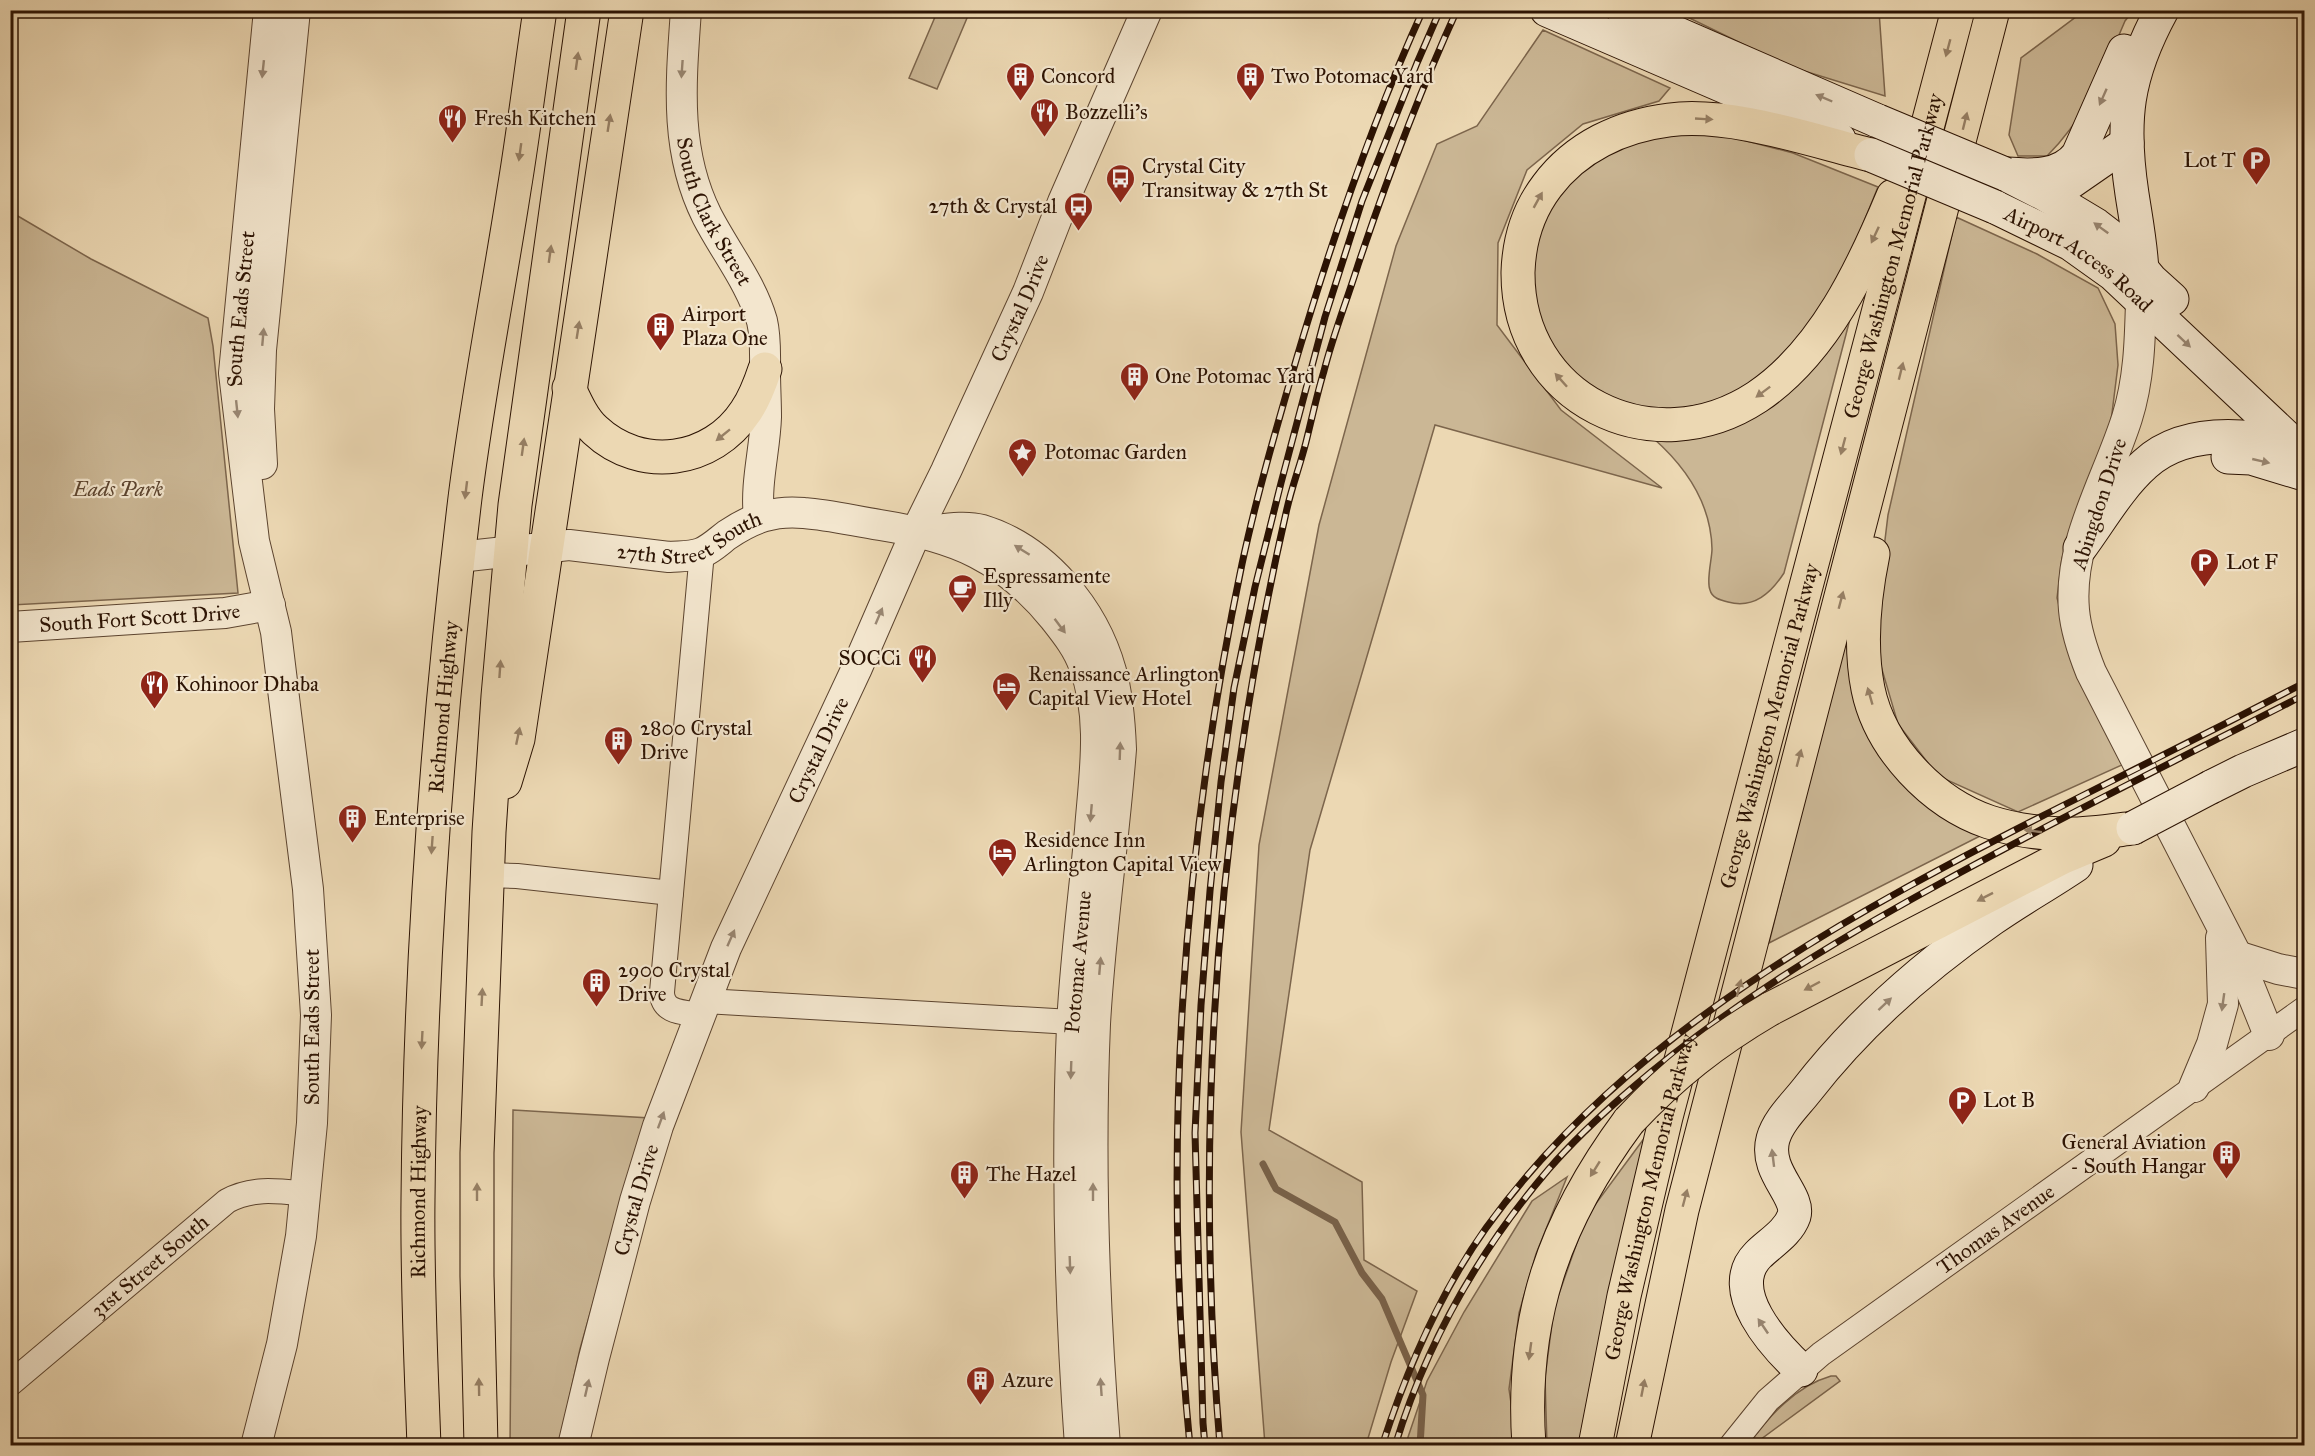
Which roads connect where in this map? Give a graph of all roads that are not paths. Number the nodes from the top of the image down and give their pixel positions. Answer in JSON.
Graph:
{"nodes":[{"id":1,"x":269,"y":10,"type":"edge"},
{"id":2,"x":296,"y":10,"type":"edge"},
{"id":3,"x":540,"y":10,"type":"edge"},
{"id":4,"x":584,"y":10,"type":"edge"},
{"id":5,"x":627,"y":10,"type":"edge"},
{"id":6,"x":686,"y":10,"type":"edge"},
{"id":7,"x":1147,"y":10,"type":"edge"},
{"id":8,"x":1547,"y":10,"type":"edge"},
{"id":9,"x":1958,"y":10,"type":"edge"},
{"id":10,"x":1993,"y":10,"type":"edge"},
{"id":11,"x":2153,"y":10,"type":"edge"},
{"id":12,"x":2162,"y":10,"type":"edge"},
{"id":13,"x":1636,"y":27,"type":"edge"},
{"id":14,"x":1938,"y":84,"type":"junction"},
{"id":15,"x":2127,"y":143,"type":"junction"},
{"id":16,"x":1871,"y":155,"type":"junction"},
{"id":17,"x":267,"y":167,"type":"junction"},
{"id":18,"x":2005,"y":174,"type":"junction"},
{"id":19,"x":2046,"y":195,"type":"junction"},
{"id":20,"x":1995,"y":207,"type":"junction"},
{"id":21,"x":2134,"y":207,"type":"junction"},
{"id":22,"x":2141,"y":285,"type":"junction"},
{"id":23,"x":2188,"y":315,"type":"junction"},
{"id":24,"x":765,"y":369,"type":"junction"},
{"id":25,"x":569,"y":388,"type":"junction"},
{"id":26,"x":1890,"y":413,"type":"junction"},
{"id":27,"x":2302,"y":449,"type":"edge"},
{"id":28,"x":759,"y":517,"type":"junction"},
{"id":29,"x":916,"y":532,"type":"junction"},
{"id":30,"x":2080,"y":548,"type":"junction"},
{"id":31,"x":546,"y":549,"type":"junction"},
{"id":32,"x":511,"y":551,"type":"junction"},
{"id":33,"x":702,"y":552,"type":"junction"},
{"id":34,"x":459,"y":557,"type":"junction"},
{"id":35,"x":270,"y":605,"type":"junction"},
{"id":36,"x":10,"y":627,"type":"edge"},
{"id":37,"x":2304,"y":721,"type":"edge"},
{"id":38,"x":2304,"y":745,"type":"edge"},
{"id":39,"x":2243,"y":771,"type":"junction"},
{"id":40,"x":2133,"y":828,"type":"junction"},
{"id":41,"x":489,"y":832,"type":"junction"},
{"id":42,"x":487,"y":875,"type":"junction"},
{"id":43,"x":670,"y":893,"type":"junction"},
{"id":44,"x":2220,"y":923,"type":"junction"},
{"id":45,"x":2237,"y":956,"type":"junction"},
{"id":46,"x":2304,"y":975,"type":"edge"},
{"id":47,"x":703,"y":1008,"type":"junction"},
{"id":48,"x":2304,"y":1009,"type":"edge"},
{"id":49,"x":1084,"y":1023,"type":"junction"},
{"id":50,"x":2269,"y":1035,"type":"junction"},
{"id":51,"x":2194,"y":1087,"type":"junction"},
{"id":52,"x":306,"y":1194,"type":"junction"},
{"id":53,"x":1801,"y":1370,"type":"junction"},
{"id":54,"x":10,"y":1384,"type":"edge"},
{"id":55,"x":255,"y":1446,"type":"edge"},
{"id":56,"x":424,"y":1446,"type":"edge"},
{"id":57,"x":481,"y":1446,"type":"edge"},
{"id":58,"x":573,"y":1446,"type":"edge"},
{"id":59,"x":1080,"y":1446,"type":"edge"},
{"id":60,"x":1105,"y":1446,"type":"edge"},
{"id":61,"x":1529,"y":1446,"type":"edge"},
{"id":62,"x":1595,"y":1446,"type":"edge"},
{"id":63,"x":1632,"y":1446,"type":"edge"},
{"id":64,"x":1731,"y":1446,"type":"edge"}],
"edges":[{"from":1,"to":17,"type":"street","name":"South Eads Street","one_way":true},
{"from":2,"to":17,"type":"street","name":"South Eads Street"},
{"from":3,"to":34,"type":"highway","name":"Richmond Highway","one_way":true},
{"from":32,"to":4,"type":"highway","one_way":true},
{"from":25,"to":5,"type":"highway","one_way":true},
{"from":6,"to":24,"type":"street","name":"South Clark Street","one_way":true},
{"from":7,"to":29,"type":"street","name":"Crystal Drive"},
{"from":8,"to":13,"type":"main road","name":"Airport Access Road"},
{"from":9,"to":14,"type":"highway","name":"George Washington Memorial Parkway","one_way":true},
{"from":26,"to":10,"type":"highway","name":"George Washington Memorial Parkway","one_way":true},
{"from":11,"to":18,"type":"main road","one_way":true},
{"from":12,"to":15,"type":"main road","name":"Abingdon Drive"},
{"from":13,"to":16,"type":"main road","name":"Airport Access Road"},
{"from":18,"to":13,"type":"main road","name":"Airport Access Road","one_way":true,"bridge":true},
{"from":14,"to":16,"type":"highway","one_way":true},
{"from":14,"to":62,"type":"highway","name":"George Washington Memorial Parkway","one_way":true},
{"from":15,"to":19,"type":"main road"},
{"from":15,"to":21,"type":"main road","name":"Abingdon Drive"},
{"from":16,"to":20,"type":"main road","name":"Airport Access Road","bridge":true},
{"from":17,"to":35,"type":"street","name":"South Eads Street"},
{"from":18,"to":19,"type":"main road","name":"Airport Access Road"},
{"from":19,"to":20,"type":"main road"},
{"from":22,"to":19,"type":"main road","name":"Airport Access Road","one_way":true},
{"from":20,"to":22,"type":"main road","name":"Airport Access Road"},
{"from":21,"to":22,"type":"main road","name":"Abingdon Drive"},
{"from":21,"to":23,"type":"main road"},
{"from":22,"to":23,"type":"main road","name":"Airport Access Road"},
{"from":22,"to":27,"type":"main road","name":"Airport Access Road","one_way":true},
{"from":22,"to":30,"type":"street","name":"Abingdon Drive"},
{"from":23,"to":27,"type":"main road","name":"Airport Access Road"},
{"from":24,"to":25,"type":"highway","one_way":true},
{"from":24,"to":28,"type":"street","name":"South Clark Street"},
{"from":25,"to":31,"type":"highway"},
{"from":40,"to":26,"type":"highway","one_way":true},
{"from":63,"to":26,"type":"highway","name":"George Washington Memorial Parkway","one_way":true},
{"from":30,"to":27,"type":"main road","one_way":true},
{"from":28,"to":29,"type":"street","name":"27th Street South"},
{"from":28,"to":33,"type":"street","name":"27th Street South"},
{"from":47,"to":29,"type":"street","name":"Crystal Drive","one_way":true},
{"from":29,"to":49,"type":"street","name":"Potomac Avenue"},
{"from":30,"to":44,"type":"street","name":"Abingdon Drive"},
{"from":31,"to":32,"type":"street","name":"27th Street South"},
{"from":31,"to":33,"type":"street","name":"27th Street South"},
{"from":41,"to":31,"type":"highway","one_way":true},
{"from":32,"to":34,"type":"street","name":"27th Street South"},
{"from":41,"to":32,"type":"highway","one_way":true},
{"from":33,"to":43,"type":"street"},
{"from":34,"to":56,"type":"highway","name":"Richmond Highway","one_way":true},
{"from":35,"to":36,"type":"street","name":"South Fort Scott Drive"},
{"from":35,"to":52,"type":"street","name":"South Eads Street"},
{"from":37,"to":39,"type":"main road"},
{"from":38,"to":39,"type":"main road"},
{"from":39,"to":40,"type":"main road","bridge":true},
{"from":53,"to":40,"type":"main road","one_way":true},
{"from":40,"to":61,"type":"highway","one_way":true,"bridge":true},
{"from":41,"to":42,"type":"highway"},
{"from":42,"to":43,"type":"street"},
{"from":57,"to":42,"type":"highway","one_way":true},
{"from":43,"to":47,"type":"street"},
{"from":44,"to":45,"type":"street","name":"Abingdon Drive"},
{"from":44,"to":51,"type":"street","one_way":true},
{"from":45,"to":46,"type":"street"},
{"from":45,"to":50,"type":"street","name":"Abingdon Drive"},
{"from":47,"to":49,"type":"street"},
{"from":58,"to":47,"type":"street","name":"Crystal Drive","one_way":true},
{"from":48,"to":50,"type":"street","name":"Thomas Avenue"},
{"from":49,"to":59,"type":"street","name":"Potomac Avenue","one_way":true},
{"from":60,"to":49,"type":"street","name":"Potomac Avenue","one_way":true},
{"from":50,"to":51,"type":"street","name":"Thomas Avenue"},
{"from":51,"to":53,"type":"street","name":"Thomas Avenue"},
{"from":52,"to":54,"type":"street","name":"31st Street South"},
{"from":52,"to":55,"type":"street","name":"South Eads Street"},
{"from":53,"to":64,"type":"street","name":"Thomas Avenue"}]}
